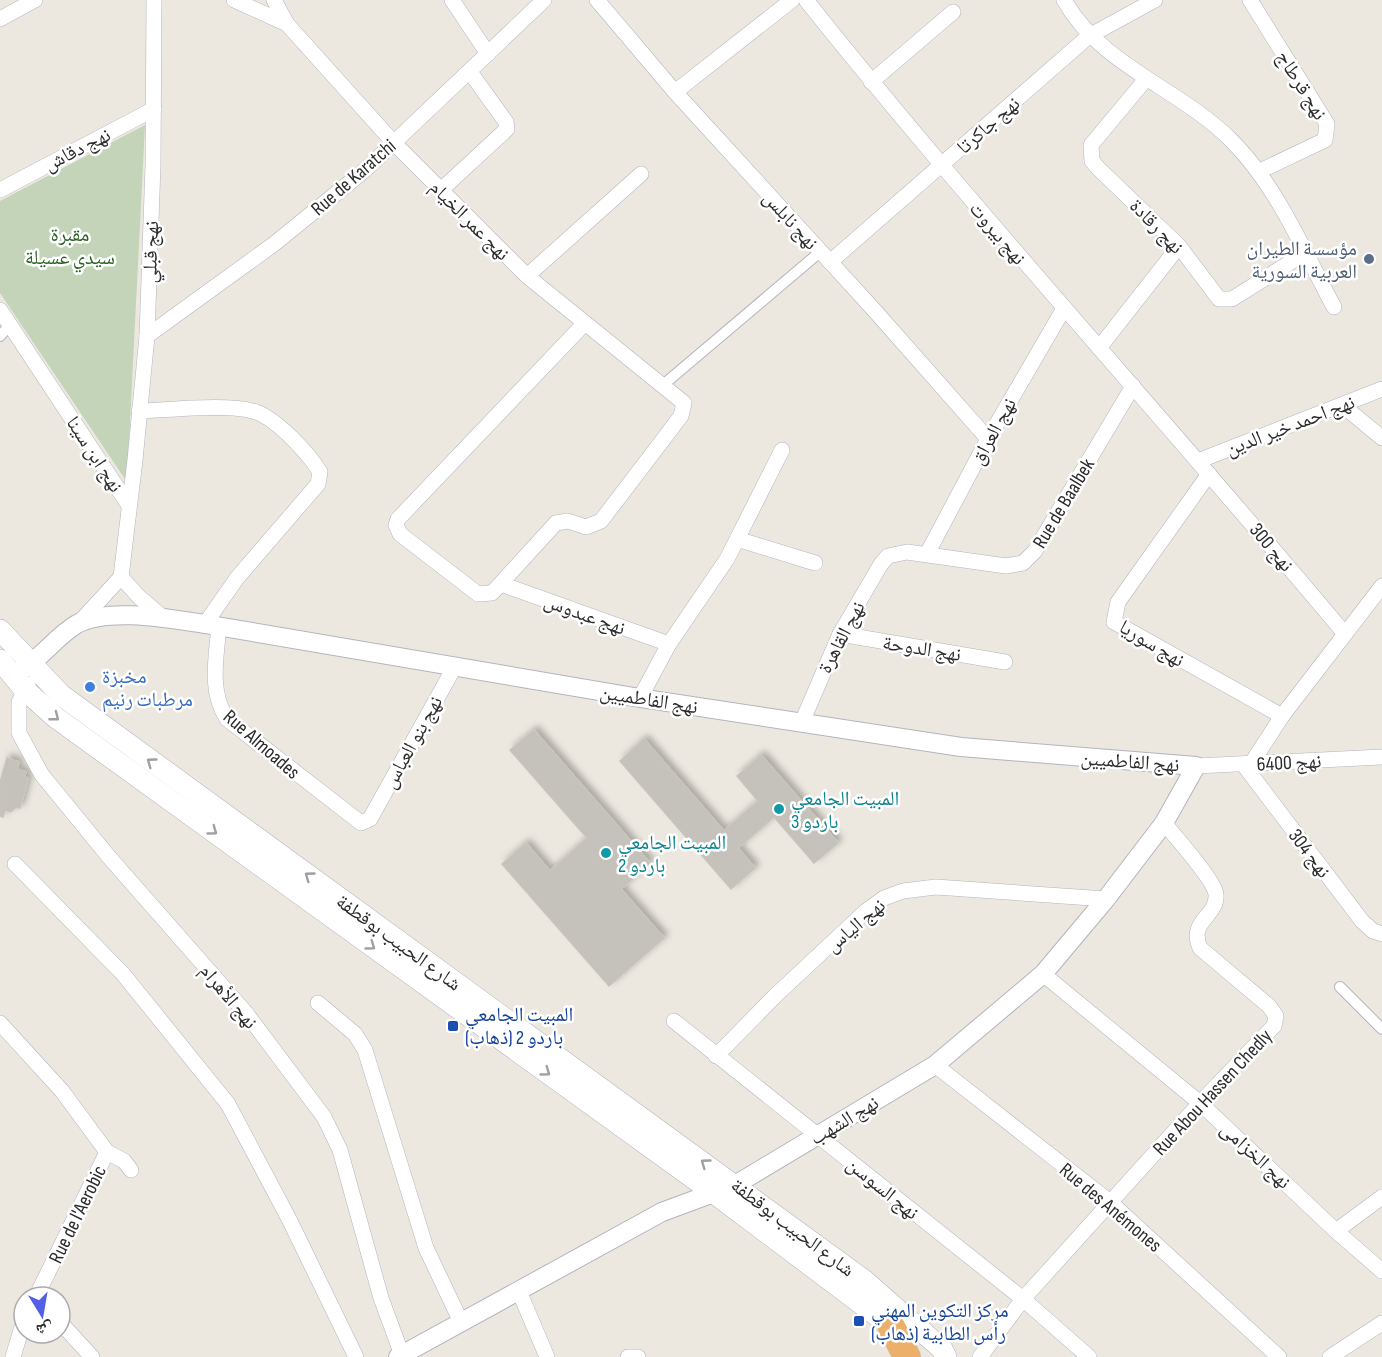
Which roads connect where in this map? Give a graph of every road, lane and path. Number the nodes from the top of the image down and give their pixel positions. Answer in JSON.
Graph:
{"nodes":[{"id":1,"x":35,"y":0,"type":"edge"},
{"id":2,"x":154,"y":0,"type":"edge"},
{"id":3,"x":234,"y":0,"type":"edge"},
{"id":4,"x":274,"y":0,"type":"edge"},
{"id":5,"x":452,"y":0,"type":"edge"},
{"id":6,"x":544,"y":0,"type":"edge"},
{"id":7,"x":597,"y":0,"type":"edge"},
{"id":8,"x":792,"y":0,"type":"edge"},
{"id":9,"x":806,"y":0,"type":"edge"},
{"id":10,"x":1064,"y":0,"type":"edge"},
{"id":11,"x":1155,"y":0,"type":"edge"},
{"id":12,"x":1250,"y":0,"type":"edge"},
{"id":13,"x":953,"y":12,"type":"dead end"},
{"id":14,"x":0,"y":19,"type":"edge"},
{"id":15,"x":287,"y":24,"type":"junction"},
{"id":16,"x":1089,"y":36,"type":"junction"},
{"id":17,"x":488,"y":54,"type":"junction"},
{"id":18,"x":470,"y":72,"type":"junction"},
{"id":19,"x":1146,"y":78,"type":"junction"},
{"id":20,"x":871,"y":82,"type":"junction"},
{"id":21,"x":675,"y":92,"type":"junction"},
{"id":22,"x":154,"y":109,"type":"junction"},
{"id":23,"x":393,"y":142,"type":"junction"},
{"id":24,"x":942,"y":166,"type":"junction"},
{"id":25,"x":1260,"y":171,"type":"junction"},
{"id":26,"x":641,"y":174,"type":"dead end"},
{"id":27,"x":0,"y":190,"type":"edge"},
{"id":28,"x":441,"y":190,"type":"junction"},
{"id":29,"x":1179,"y":246,"type":"junction"},
{"id":30,"x":1305,"y":253,"type":"junction"},
{"id":31,"x":825,"y":257,"type":"junction"},
{"id":32,"x":526,"y":276,"type":"junction"},
{"id":33,"x":1334,"y":307,"type":"dead end"},
{"id":34,"x":0,"y":310,"type":"edge"},
{"id":35,"x":1064,"y":310,"type":"junction"},
{"id":36,"x":585,"y":323,"type":"junction"},
{"id":37,"x":5,"y":330,"type":"edge"},
{"id":38,"x":147,"y":336,"type":"junction"},
{"id":39,"x":1099,"y":348,"type":"junction"},
{"id":40,"x":663,"y":385,"type":"junction"},
{"id":41,"x":1133,"y":386,"type":"junction"},
{"id":42,"x":1382,"y":389,"type":"edge"},
{"id":43,"x":1342,"y":405,"type":"junction"},
{"id":44,"x":140,"y":411,"type":"junction"},
{"id":45,"x":1382,"y":438,"type":"edge"},
{"id":46,"x":988,"y":439,"type":"junction"},
{"id":47,"x":782,"y":450,"type":"dead end"},
{"id":48,"x":1198,"y":461,"type":"junction"},
{"id":49,"x":1209,"y":474,"type":"junction"},
{"id":50,"x":128,"y":504,"type":"junction"},
{"id":51,"x":737,"y":540,"type":"junction"},
{"id":52,"x":927,"y":554,"type":"junction"},
{"id":53,"x":888,"y":556,"type":"joint"},
{"id":54,"x":815,"y":563,"type":"dead end"},
{"id":55,"x":121,"y":577,"type":"junction"},
{"id":56,"x":501,"y":584,"type":"junction"},
{"id":57,"x":1382,"y":586,"type":"edge"},
{"id":58,"x":165,"y":619,"type":"junction"},
{"id":59,"x":77,"y":624,"type":"junction"},
{"id":60,"x":212,"y":625,"type":"junction"},
{"id":61,"x":0,"y":630,"type":"edge"},
{"id":62,"x":840,"y":634,"type":"junction"},
{"id":63,"x":1345,"y":634,"type":"junction"},
{"id":64,"x":669,"y":645,"type":"junction"},
{"id":65,"x":1005,"y":662,"type":"dead end"},
{"id":66,"x":455,"y":666,"type":"junction"},
{"id":67,"x":18,"y":674,"type":"edge"},
{"id":68,"x":640,"y":698,"type":"junction"},
{"id":69,"x":1282,"y":716,"type":"junction"},
{"id":70,"x":802,"y":722,"type":"junction"},
{"id":71,"x":1382,"y":757,"type":"edge"},
{"id":72,"x":1247,"y":764,"type":"junction"},
{"id":73,"x":1196,"y":766,"type":"junction"},
{"id":74,"x":370,"y":819,"type":"joint"},
{"id":75,"x":1164,"y":823,"type":"junction"},
{"id":76,"x":15,"y":864,"type":"dead end"},
{"id":77,"x":1106,"y":899,"type":"junction"},
{"id":78,"x":1382,"y":934,"type":"edge"},
{"id":79,"x":1043,"y":974,"type":"junction"},
{"id":80,"x":1340,"y":987,"type":"dead end"},
{"id":81,"x":318,"y":1003,"type":"dead end"},
{"id":82,"x":674,"y":1021,"type":"dead end"},
{"id":83,"x":0,"y":1023,"type":"edge"},
{"id":84,"x":1382,"y":1029,"type":"edge"},
{"id":85,"x":716,"y":1056,"type":"junction"},
{"id":86,"x":935,"y":1065,"type":"junction"},
{"id":87,"x":1200,"y":1103,"type":"junction"},
{"id":88,"x":817,"y":1135,"type":"junction"},
{"id":89,"x":107,"y":1152,"type":"junction"},
{"id":90,"x":131,"y":1170,"type":"dead end"},
{"id":91,"x":735,"y":1185,"type":"junction"},
{"id":92,"x":714,"y":1193,"type":"junction"},
{"id":93,"x":1382,"y":1197,"type":"edge"},
{"id":94,"x":1110,"y":1202,"type":"junction"},
{"id":95,"x":1336,"y":1231,"type":"junction"},
{"id":96,"x":1382,"y":1271,"type":"edge"},
{"id":97,"x":42,"y":1285,"type":"edge"},
{"id":98,"x":519,"y":1291,"type":"junction"},
{"id":99,"x":1023,"y":1299,"type":"junction"},
{"id":100,"x":461,"y":1322,"type":"junction"},
{"id":101,"x":1382,"y":1323,"type":"edge"},
{"id":102,"x":891,"y":1326,"type":"junction"},
{"id":103,"x":72,"y":1335,"type":"edge"},
{"id":104,"x":400,"y":1356,"type":"edge"},
{"id":105,"x":92,"y":1357,"type":"edge"},
{"id":106,"x":356,"y":1357,"type":"edge"},
{"id":107,"x":547,"y":1357,"type":"edge"},
{"id":108,"x":628,"y":1357,"type":"edge"},
{"id":109,"x":638,"y":1357,"type":"edge"},
{"id":110,"x":907,"y":1357,"type":"edge"},
{"id":111,"x":916,"y":1357,"type":"edge"},
{"id":112,"x":946,"y":1357,"type":"edge"},
{"id":113,"x":980,"y":1357,"type":"edge"},
{"id":114,"x":1089,"y":1357,"type":"edge"},
{"id":115,"x":1279,"y":1357,"type":"edge"},
{"id":116,"x":1330,"y":1357,"type":"edge"}],
"edges":[{"from":1,"to":14,"type":"street"},
{"from":2,"to":22,"type":"street","name":"نهج قبلي"},
{"from":3,"to":15,"type":"street"},
{"from":4,"to":15,"type":"street","name":"نهج عمر الخيام"},
{"from":5,"to":17,"type":"street"},
{"from":6,"to":17,"type":"street","name":"Rue de Karatchi"},
{"from":7,"to":21,"type":"street","name":"نهج نابلس"},
{"from":8,"to":21,"type":"street"},
{"from":9,"to":20,"type":"street","name":"نهج بيروت"},
{"from":10,"to":16,"type":"street"},
{"from":11,"to":16,"type":"street","name":"نهج جاكرتا"},
{"from":12,"to":25,"type":"street","name":"نهج قرطاج"},
{"from":13,"to":20,"type":"street"},
{"from":15,"to":23,"type":"street","name":"نهج عمر الخيام"},
{"from":16,"to":19,"type":"street"},
{"from":16,"to":24,"type":"street","name":"نهج جاكرتا"},
{"from":17,"to":18,"type":"street","name":"Rue de Karatchi"},
{"from":18,"to":23,"type":"street","name":"Rue de Karatchi"},
{"from":18,"to":28,"type":"street"},
{"from":19,"to":25,"type":"street"},
{"from":19,"to":29,"type":"street","name":"نهج رقادة"},
{"from":20,"to":24,"type":"street","name":"نهج بيروت"},
{"from":21,"to":31,"type":"street","name":"نهج نابلس"},
{"from":22,"to":27,"type":"street","name":"نهج دقاش"},
{"from":22,"to":38,"type":"street","name":"نهج قبلي"},
{"from":23,"to":28,"type":"street","name":"نهج عمر الخيام"},
{"from":23,"to":38,"type":"street","name":"Rue de Karatchi"},
{"from":24,"to":31,"type":"street","name":"نهج جاكرتا"},
{"from":24,"to":35,"type":"street","name":"نهج بيروت"},
{"from":25,"to":30,"type":"street"},
{"from":26,"to":32,"type":"street"},
{"from":28,"to":32,"type":"street","name":"نهج عمر الخيام"},
{"from":29,"to":30,"type":"street","name":"نهج رقادة"},
{"from":29,"to":39,"type":"street"},
{"from":30,"to":33,"type":"street"},
{"from":31,"to":40,"type":"street"},
{"from":31,"to":46,"type":"street","name":"نهج نابلس"},
{"from":32,"to":36,"type":"street","name":"نهج عمر الخيام"},
{"from":34,"to":37,"type":"street","name":"نهج ابن سينا"},
{"from":35,"to":39,"type":"street","name":"نهج بيروت"},
{"from":35,"to":46,"type":"street","name":"نهج العراق"},
{"from":36,"to":40,"type":"street","name":"نهج عمر الخيام"},
{"from":36,"to":56,"type":"street"},
{"from":37,"to":50,"type":"street","name":"نهج ابن سينا"},
{"from":38,"to":44,"type":"street","name":"نهج قبلي"},
{"from":39,"to":41,"type":"street","name":"نهج بيروت"},
{"from":40,"to":56,"type":"street","name":"نهج عمر الخيام"},
{"from":41,"to":48,"type":"street","name":"نهج بيروت"},
{"from":41,"to":52,"type":"street","name":"Rue de Baalbek"},
{"from":42,"to":43,"type":"street","name":"نهج احمد خير الدين"},
{"from":43,"to":45,"type":"street"},
{"from":43,"to":48,"type":"street","name":"نهج احمد خير الدين"},
{"from":44,"to":50,"type":"street","name":"نهج قبلي"},
{"from":44,"to":60,"type":"street"},
{"from":46,"to":52,"type":"street","name":"نهج العراق"},
{"from":47,"to":51,"type":"street"},
{"from":48,"to":49,"type":"street","name":"نهج 300"},
{"from":49,"to":63,"type":"street","name":"نهج 300"},
{"from":49,"to":69,"type":"street","name":"نهج سوريا"},
{"from":50,"to":55,"type":"street","name":"نهج ابن سينا"},
{"from":51,"to":54,"type":"street"},
{"from":51,"to":64,"type":"street"},
{"from":52,"to":53,"type":"street","name":"Rue de Baalbek"},
{"from":53,"to":62,"type":"street","name":"نهج القاهرة"},
{"from":55,"to":58,"type":"street"},
{"from":55,"to":59,"type":"street"},
{"from":56,"to":64,"type":"street","name":"نهج عبدوس"},
{"from":57,"to":63,"type":"street"},
{"from":58,"to":59,"type":"street","name":"نهج الفاطميين"},
{"from":58,"to":60,"type":"street","name":"نهج الفاطميين"},
{"from":59,"to":67,"type":"street"},
{"from":60,"to":66,"type":"street","name":"نهج الفاطميين"},
{"from":60,"to":74,"type":"street","name":"Rue Almoades"},
{"from":61,"to":67,"type":"main road","name":"شارع الحبيب بوقطفة"},
{"from":62,"to":65,"type":"street","name":"نهج الدوحة"},
{"from":62,"to":70,"type":"street","name":"نهج القاهرة"},
{"from":63,"to":69,"type":"street"},
{"from":64,"to":68,"type":"street"},
{"from":66,"to":68,"type":"street","name":"نهج الفاطميين"},
{"from":66,"to":74,"type":"street","name":"نهج بنو العباس"},
{"from":91,"to":67,"type":"main road","name":"شارع الحبيب بوقطفة","one_way":true},
{"from":67,"to":92,"type":"main road","name":"شارع الحبيب بوقطفة","one_way":true},
{"from":67,"to":104,"type":"street","name":"نهج الأهرام"},
{"from":68,"to":70,"type":"street","name":"نهج الفاطميين"},
{"from":69,"to":72,"type":"street"},
{"from":70,"to":73,"type":"street","name":"نهج الفاطميين"},
{"from":71,"to":72,"type":"street","name":"نهج 6400"},
{"from":72,"to":73,"type":"street","name":"نهج 6400"},
{"from":72,"to":78,"type":"street","name":"نهج 304"},
{"from":73,"to":75,"type":"street","name":"نهج الشهب"},
{"from":75,"to":77,"type":"street","name":"نهج الشهب"},
{"from":75,"to":87,"type":"street","name":"Rue Abou Hassen Chedly"},
{"from":76,"to":106,"type":"street"},
{"from":77,"to":79,"type":"street","name":"نهج الشهب"},
{"from":77,"to":85,"type":"street","name":"نهج الياس"},
{"from":79,"to":86,"type":"street","name":"نهج الشهب"},
{"from":79,"to":87,"type":"street","name":"نهج الخزامى"},
{"from":80,"to":84,"type":"street"},
{"from":81,"to":100,"type":"street"},
{"from":82,"to":85,"type":"street","name":"نهج السوسن"},
{"from":83,"to":89,"type":"street","name":"Rue de l'Aerobic"},
{"from":85,"to":88,"type":"street","name":"نهج السوسن"},
{"from":86,"to":88,"type":"street","name":"نهج الشهب"},
{"from":86,"to":94,"type":"street","name":"Rue des Anémones"},
{"from":87,"to":94,"type":"street","name":"Rue Abou Hassen Chedly"},
{"from":87,"to":95,"type":"street","name":"نهج الخزامى"},
{"from":88,"to":91,"type":"street","name":"نهج الشهب"},
{"from":88,"to":99,"type":"street","name":"نهج السوسن"},
{"from":89,"to":90,"type":"street"},
{"from":89,"to":97,"type":"street","name":"Rue de l'Aerobic"},
{"from":91,"to":92,"type":"street","name":"نهج الشهب"},
{"from":91,"to":112,"type":"main road","name":"شارع الحبيب بوقطفة"},
{"from":92,"to":98,"type":"street","name":"نهج الشهب"},
{"from":92,"to":102,"type":"main road","name":"شارع الحبيب بوقطفة"},
{"from":93,"to":95,"type":"street"},
{"from":94,"to":99,"type":"street","name":"Rue Abou Hassen Chedly"},
{"from":94,"to":115,"type":"street","name":"Rue des Anémones"},
{"from":95,"to":96,"type":"street","name":"نهج الخزامى"},
{"from":98,"to":100,"type":"street","name":"نهج الشهب"},
{"from":98,"to":107,"type":"street"},
{"from":99,"to":113,"type":"street","name":"Rue Abou Hassen Chedly"},
{"from":99,"to":114,"type":"street","name":"نهج السوسن"},
{"from":100,"to":104,"type":"street","name":"نهج الشهب"},
{"from":101,"to":116,"type":"street"},
{"from":102,"to":110,"type":"highway"},
{"from":102,"to":111,"type":"main road","name":"شارع الحبيب بوقطفة"},
{"from":103,"to":105,"type":"street"},
{"from":108,"to":109,"type":"street"}]}
